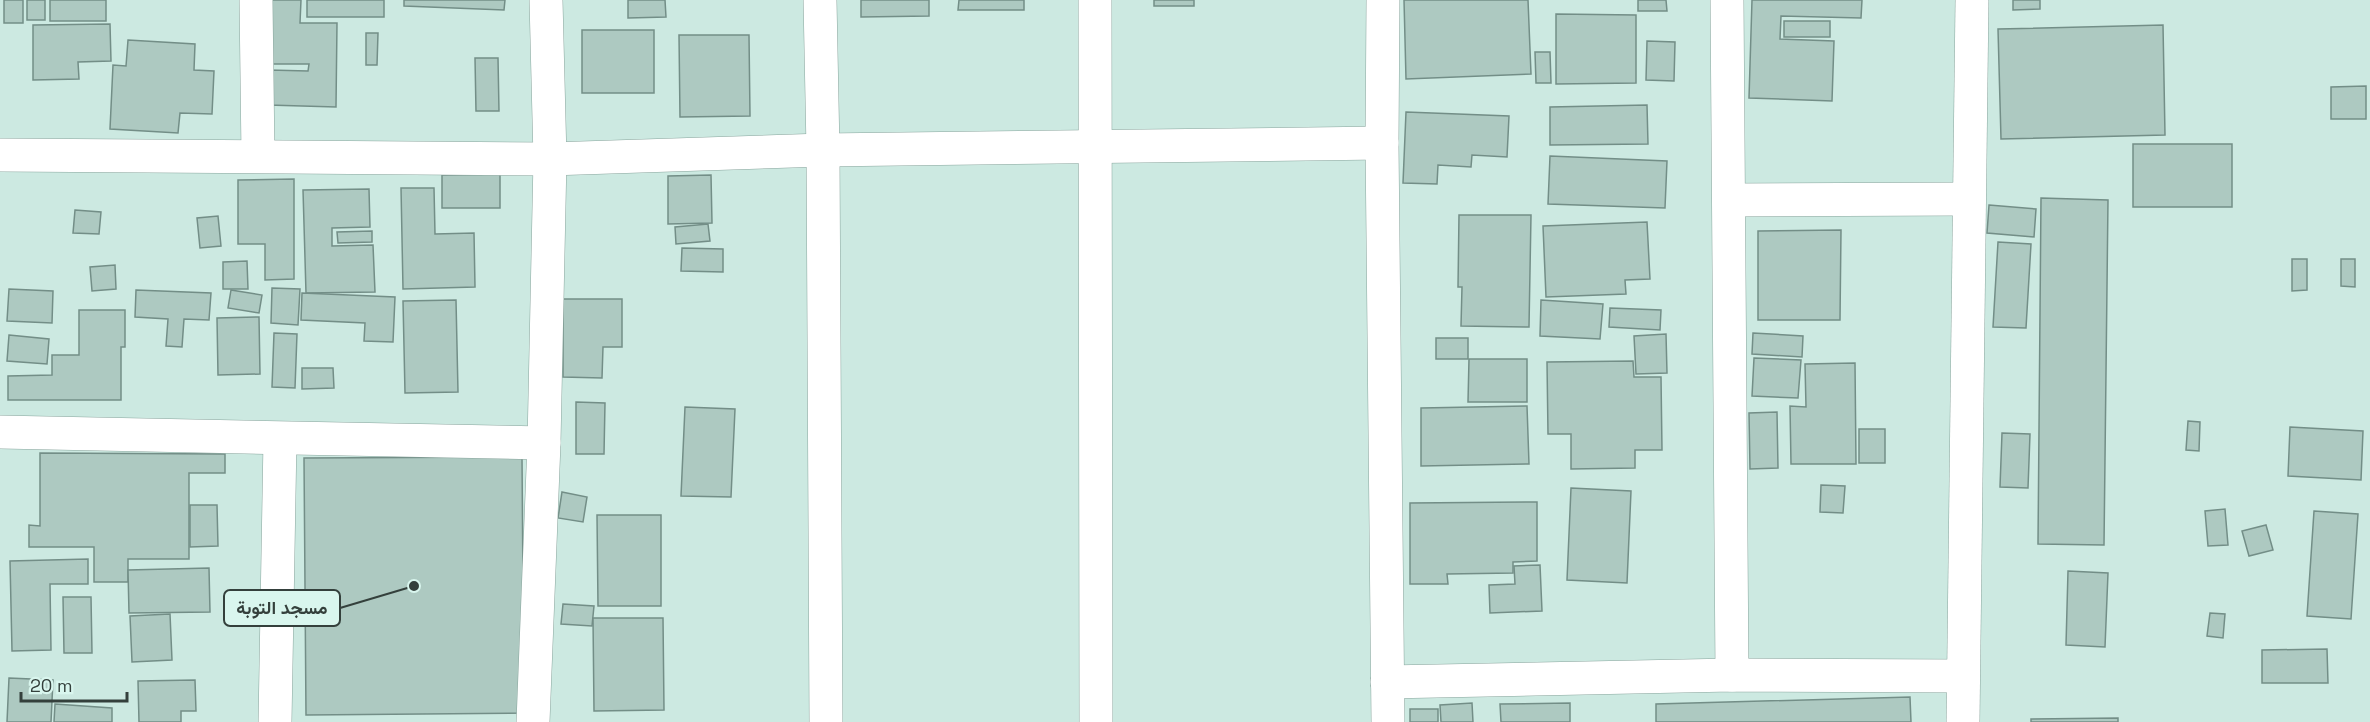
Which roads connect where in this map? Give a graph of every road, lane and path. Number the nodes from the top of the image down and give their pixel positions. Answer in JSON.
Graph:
{"nodes":[{"id":1,"x":256,"y":0,"type":"edge"},
{"id":2,"x":546,"y":0,"type":"edge"},
{"id":3,"x":820,"y":0,"type":"edge"},
{"id":4,"x":1095,"y":0,"type":"edge"},
{"id":5,"x":1383,"y":0,"type":"edge"},
{"id":6,"x":1727,"y":0,"type":"edge"},
{"id":7,"x":1972,"y":0,"type":"edge"},
{"id":8,"x":1382,"y":143,"type":"junction"},
{"id":9,"x":1094,"y":146,"type":"junction"},
{"id":10,"x":824,"y":150,"type":"junction"},
{"id":11,"x":0,"y":155,"type":"edge"},
{"id":12,"x":258,"y":156,"type":"junction"},
{"id":13,"x":549,"y":159,"type":"junction"},
{"id":14,"x":1970,"y":199,"type":"junction"},
{"id":15,"x":1729,"y":200,"type":"junction"},
{"id":16,"x":0,"y":432,"type":"edge"},
{"id":17,"x":280,"y":439,"type":"junction"},
{"id":18,"x":544,"y":443,"type":"junction"},
{"id":19,"x":1732,"y":675,"type":"junction"},
{"id":20,"x":1964,"y":676,"type":"junction"},
{"id":21,"x":1387,"y":682,"type":"junction"},
{"id":22,"x":275,"y":722,"type":"edge"},
{"id":23,"x":533,"y":722,"type":"edge"},
{"id":24,"x":826,"y":722,"type":"edge"},
{"id":25,"x":1096,"y":722,"type":"edge"},
{"id":26,"x":1388,"y":722,"type":"edge"},
{"id":27,"x":1963,"y":722,"type":"edge"}],
"edges":[{"from":1,"to":12,"type":"street"},
{"from":2,"to":13,"type":"street"},
{"from":3,"to":10,"type":"street"},
{"from":4,"to":9,"type":"street"},
{"from":5,"to":8,"type":"street"},
{"from":6,"to":15,"type":"street"},
{"from":7,"to":14,"type":"street"},
{"from":8,"to":9,"type":"street"},
{"from":8,"to":21,"type":"street"},
{"from":9,"to":10,"type":"street"},
{"from":9,"to":25,"type":"street"},
{"from":10,"to":13,"type":"street"},
{"from":10,"to":24,"type":"street"},
{"from":11,"to":12,"type":"street"},
{"from":12,"to":13,"type":"street"},
{"from":13,"to":18,"type":"street"},
{"from":14,"to":15,"type":"street"},
{"from":14,"to":20,"type":"street"},
{"from":15,"to":19,"type":"street"},
{"from":16,"to":17,"type":"street"},
{"from":17,"to":18,"type":"street"},
{"from":17,"to":22,"type":"street"},
{"from":18,"to":23,"type":"street"},
{"from":19,"to":20,"type":"street"},
{"from":19,"to":21,"type":"street"},
{"from":20,"to":27,"type":"street"},
{"from":21,"to":26,"type":"street"}]}
